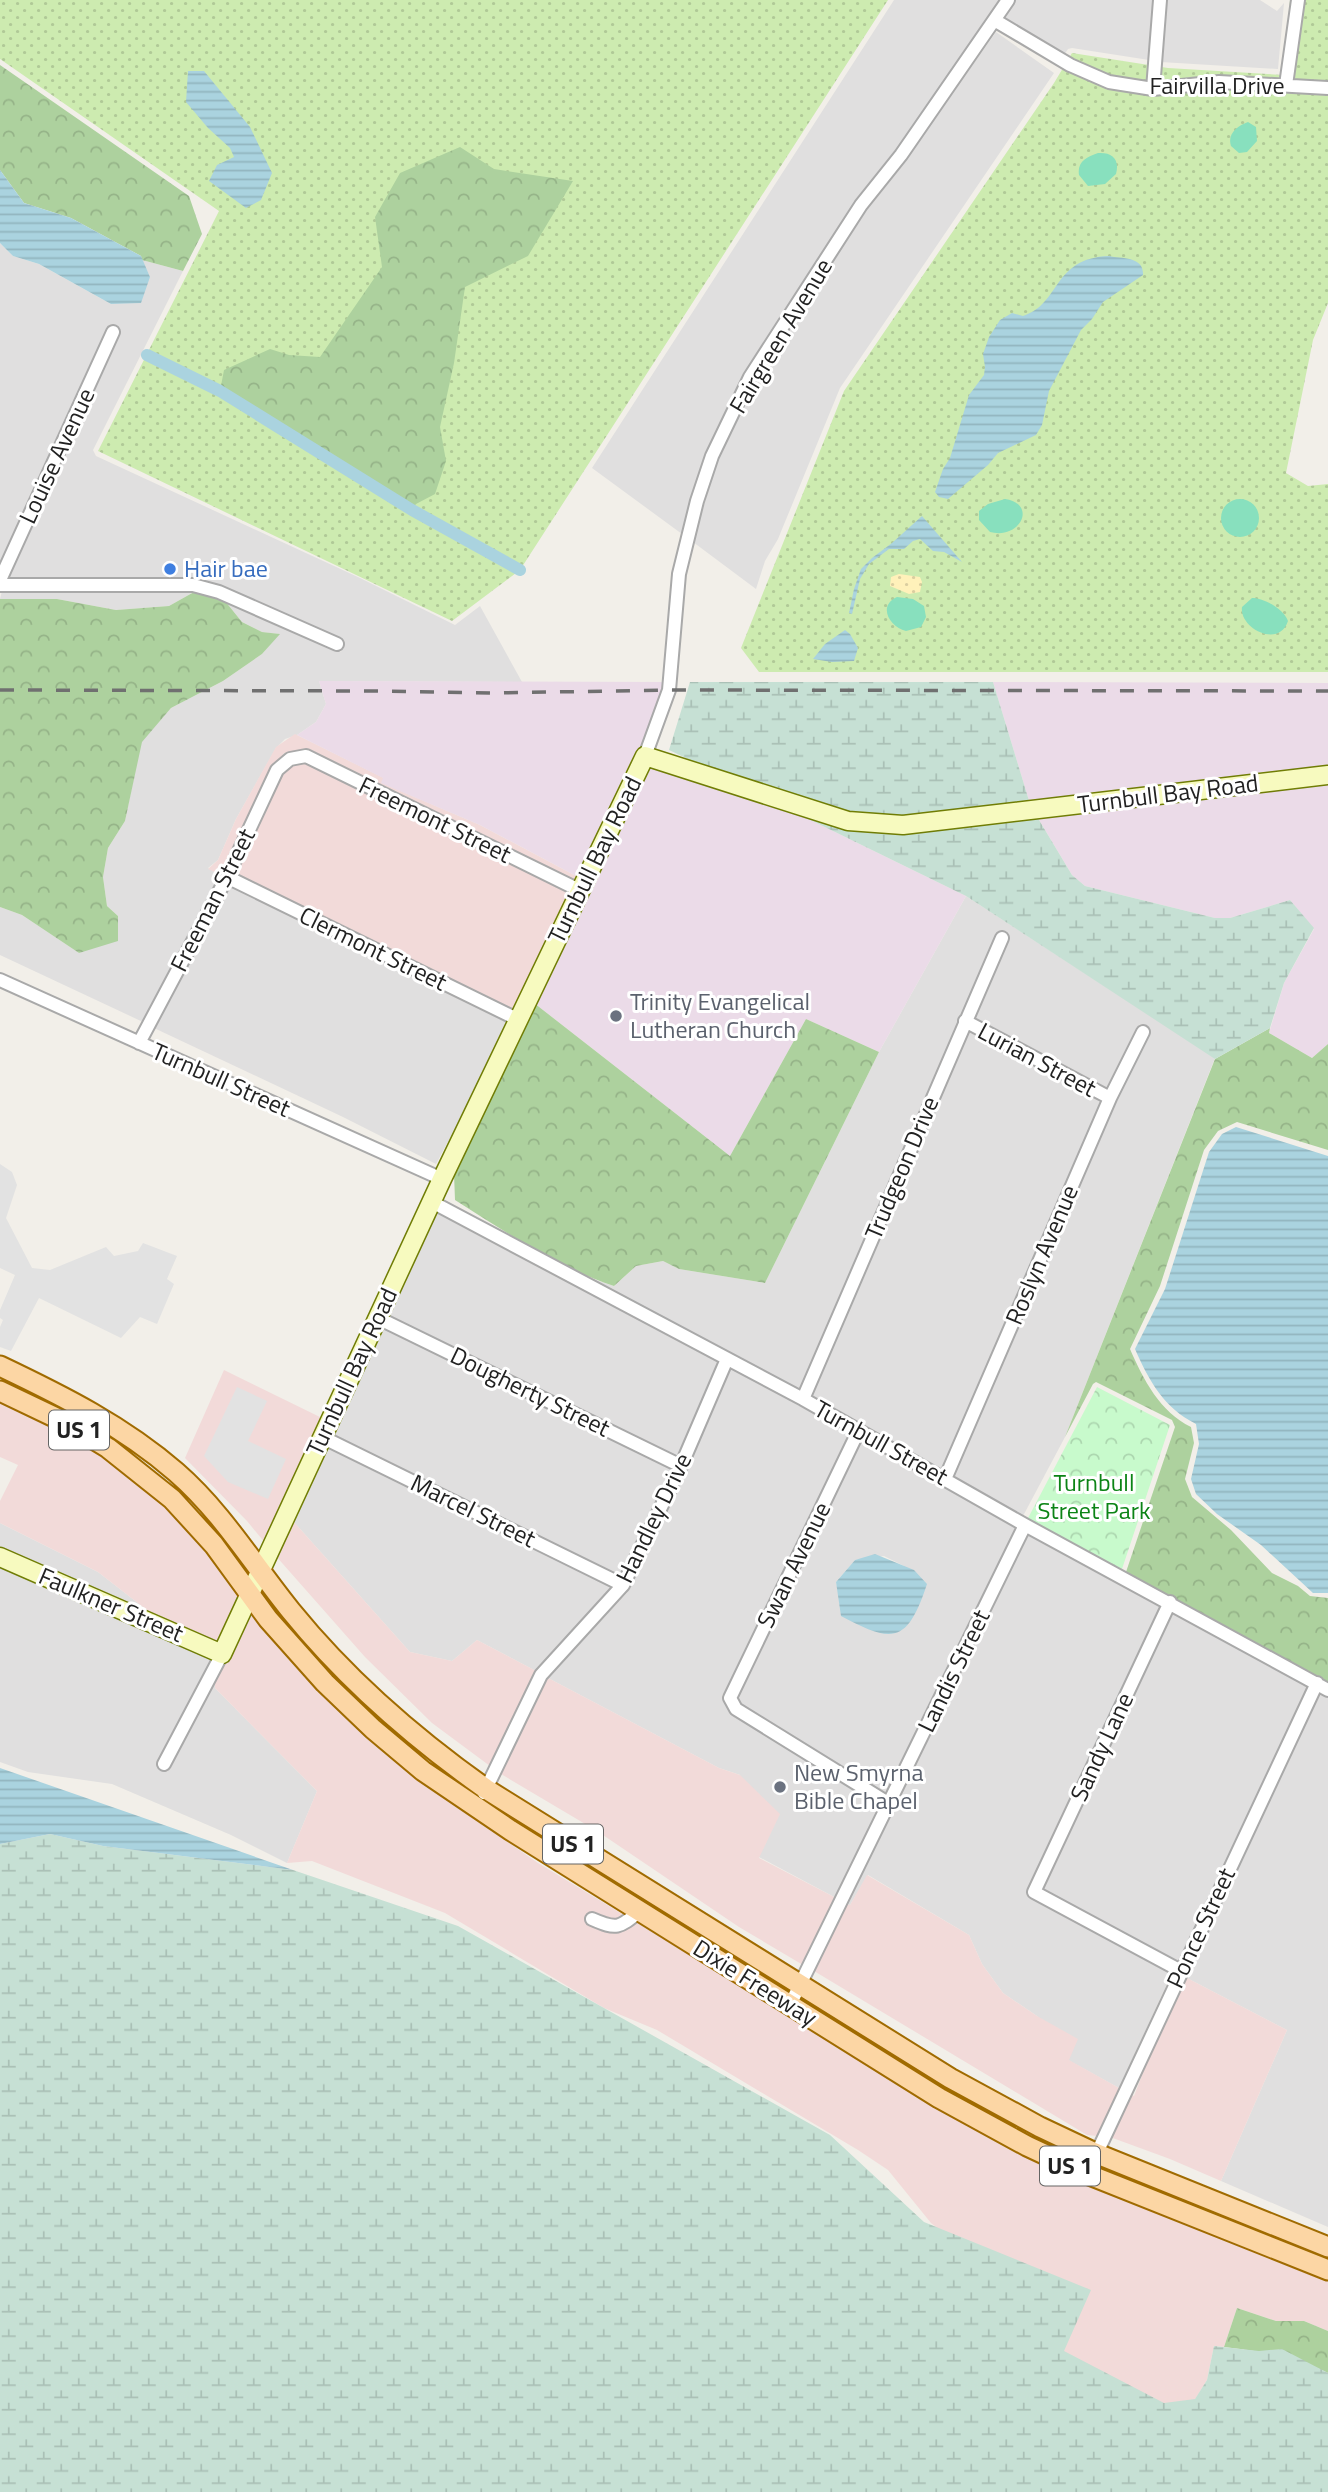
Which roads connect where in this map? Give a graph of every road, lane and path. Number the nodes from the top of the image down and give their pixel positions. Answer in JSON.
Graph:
{"nodes":[{"id":1,"x":1008,"y":0,"type":"edge"},
{"id":2,"x":1160,"y":0,"type":"edge"},
{"id":3,"x":1298,"y":0,"type":"edge"},
{"id":4,"x":996,"y":20,"type":"junction"},
{"id":5,"x":1286,"y":85,"type":"junction"},
{"id":6,"x":1328,"y":88,"type":"edge"},
{"id":7,"x":1153,"y":89,"type":"junction"},
{"id":8,"x":113,"y":332,"type":"dead end"},
{"id":9,"x":0,"y":582,"type":"edge"},
{"id":10,"x":337,"y":644,"type":"dead end"},
{"id":11,"x":645,"y":756,"type":"junction"},
{"id":12,"x":290,"y":759,"type":"joint"},
{"id":13,"x":1328,"y":775,"type":"edge"},
{"id":14,"x":226,"y":877,"type":"junction"},
{"id":15,"x":579,"y":890,"type":"junction"},
{"id":16,"x":1002,"y":938,"type":"dead end"},
{"id":17,"x":0,"y":980,"type":"edge"},
{"id":18,"x":519,"y":1020,"type":"junction"},
{"id":19,"x":965,"y":1021,"type":"junction"},
{"id":20,"x":1143,"y":1032,"type":"dead end"},
{"id":21,"x":139,"y":1044,"type":"junction"},
{"id":22,"x":1110,"y":1098,"type":"junction"},
{"id":23,"x":442,"y":1179,"type":"junction"},
{"id":24,"x":432,"y":1202,"type":"junction"},
{"id":25,"x":378,"y":1318,"type":"junction"},
{"id":26,"x":727,"y":1359,"type":"junction"},
{"id":27,"x":0,"y":1366,"type":"edge"},
{"id":28,"x":0,"y":1391,"type":"edge"},
{"id":29,"x":803,"y":1399,"type":"junction"},
{"id":30,"x":858,"y":1432,"type":"junction"},
{"id":31,"x":323,"y":1437,"type":"junction"},
{"id":32,"x":681,"y":1466,"type":"junction"},
{"id":33,"x":945,"y":1479,"type":"junction"},
{"id":34,"x":1025,"y":1525,"type":"junction"},
{"id":35,"x":0,"y":1557,"type":"edge"},
{"id":36,"x":261,"y":1571,"type":"junction"},
{"id":37,"x":623,"y":1585,"type":"junction"},
{"id":38,"x":250,"y":1594,"type":"junction"},
{"id":39,"x":1170,"y":1602,"type":"junction"},
{"id":40,"x":222,"y":1654,"type":"junction"},
{"id":41,"x":1322,"y":1686,"type":"edge"},
{"id":42,"x":164,"y":1764,"type":"dead end"},
{"id":43,"x":486,"y":1789,"type":"junction"},
{"id":44,"x":888,"y":1803,"type":"junction"},
{"id":45,"x":477,"y":1809,"type":"junction"},
{"id":46,"x":640,"y":1912,"type":"junction"},
{"id":47,"x":592,"y":1919,"type":"dead end"},
{"id":48,"x":1181,"y":1971,"type":"junction"},
{"id":49,"x":800,"y":1985,"type":"junction"},
{"id":50,"x":790,"y":2005,"type":"junction"},
{"id":51,"x":1096,"y":2153,"type":"junction"},
{"id":52,"x":1087,"y":2174,"type":"junction"},
{"id":53,"x":1328,"y":2247,"type":"edge"},
{"id":54,"x":1328,"y":2270,"type":"edge"}],
"edges":[{"from":1,"to":4,"type":"street","name":"Fairgreen Avenue"},
{"from":2,"to":7,"type":"street"},
{"from":3,"to":5,"type":"street"},
{"from":4,"to":7,"type":"street","name":"Fairvilla Drive"},
{"from":4,"to":11,"type":"street","name":"Fairgreen Avenue"},
{"from":5,"to":6,"type":"street","name":"Fairvilla Drive"},
{"from":5,"to":7,"type":"street","name":"Fairvilla Drive"},
{"from":8,"to":9,"type":"street","name":"Louise Avenue"},
{"from":9,"to":10,"type":"street"},
{"from":11,"to":13,"type":"street","name":"Turnbull Bay Road"},
{"from":11,"to":15,"type":"street","name":"Turnbull Bay Road"},
{"from":12,"to":14,"type":"street","name":"Freeman Street"},
{"from":12,"to":15,"type":"street","name":"Freemont Street"},
{"from":14,"to":18,"type":"street","name":"Clermont Street"},
{"from":14,"to":21,"type":"street","name":"Freeman Street"},
{"from":15,"to":18,"type":"street","name":"Turnbull Bay Road"},
{"from":16,"to":19,"type":"street","name":"Trudgeon Drive"},
{"from":17,"to":21,"type":"street","name":"Turnbull Street"},
{"from":18,"to":23,"type":"street","name":"Turnbull Bay Road"},
{"from":19,"to":22,"type":"street","name":"Lurian Street"},
{"from":19,"to":29,"type":"street","name":"Trudgeon Drive"},
{"from":20,"to":22,"type":"street","name":"Roslyn Avenue"},
{"from":21,"to":23,"type":"street","name":"Turnbull Street"},
{"from":22,"to":33,"type":"street","name":"Roslyn Avenue"},
{"from":23,"to":24,"type":"street","name":"Turnbull Bay Road"},
{"from":24,"to":25,"type":"street","name":"Turnbull Bay Road"},
{"from":24,"to":26,"type":"street","name":"Turnbull Street"},
{"from":25,"to":31,"type":"street","name":"Turnbull Bay Road"},
{"from":25,"to":32,"type":"street","name":"Dougherty Street"},
{"from":26,"to":29,"type":"street","name":"Turnbull Street"},
{"from":26,"to":32,"type":"street","name":"Handley Drive"},
{"from":27,"to":36,"type":"main road","number":"US 1"},
{"from":28,"to":38,"type":"main road","number":"US 1"},
{"from":29,"to":30,"type":"street","name":"Turnbull Street"},
{"from":30,"to":33,"type":"street","name":"Turnbull Street"},
{"from":30,"to":44,"type":"street","name":"Swan Avenue"},
{"from":31,"to":36,"type":"street","name":"Turnbull Bay Road"},
{"from":31,"to":37,"type":"street","name":"Marcel Street"},
{"from":32,"to":37,"type":"street","name":"Handley Drive"},
{"from":33,"to":34,"type":"street","name":"Turnbull Street"},
{"from":34,"to":39,"type":"street","name":"Turnbull Street"},
{"from":34,"to":44,"type":"street","name":"Landis Street"},
{"from":35,"to":40,"type":"street","name":"Faulkner Street"},
{"from":36,"to":38,"type":"street","name":"Turnbull Bay Road"},
{"from":36,"to":43,"type":"main road","name":"Dixie Freeway","number":"US 1"},
{"from":37,"to":43,"type":"street","name":"Handley Drive"},
{"from":38,"to":40,"type":"street","name":"Turnbull Bay Road"},
{"from":38,"to":45,"type":"main road","name":"Dixie Freeway","number":"US 1"},
{"from":39,"to":41,"type":"street","name":"Turnbull Street"},
{"from":39,"to":48,"type":"street","name":"Sandy Lane"},
{"from":40,"to":42,"type":"street"},
{"from":41,"to":48,"type":"street","name":"Ponce Street"},
{"from":43,"to":45,"type":"street","name":"Handley Drive"},
{"from":43,"to":49,"type":"main road","name":"Dixie Freeway","number":"US 1"},
{"from":44,"to":49,"type":"street","name":"Landis Street"},
{"from":45,"to":46,"type":"main road","name":"Dixie Freeway","number":"US 1"},
{"from":46,"to":47,"type":"street"},
{"from":46,"to":50,"type":"main road","name":"Dixie Freeway","number":"US 1"},
{"from":48,"to":51,"type":"street","name":"Ponce Street"},
{"from":49,"to":50,"type":"street","name":"Landis Street"},
{"from":49,"to":51,"type":"main road","name":"Dixie Freeway","number":"US 1"},
{"from":50,"to":52,"type":"main road","name":"Dixie Freeway","number":"US 1"},
{"from":51,"to":52,"type":"street","name":"Ponce Street"},
{"from":51,"to":53,"type":"main road","name":"Dixie Freeway","number":"US 1"},
{"from":52,"to":54,"type":"main road","name":"Dixie Freeway","number":"US 1"}]}
